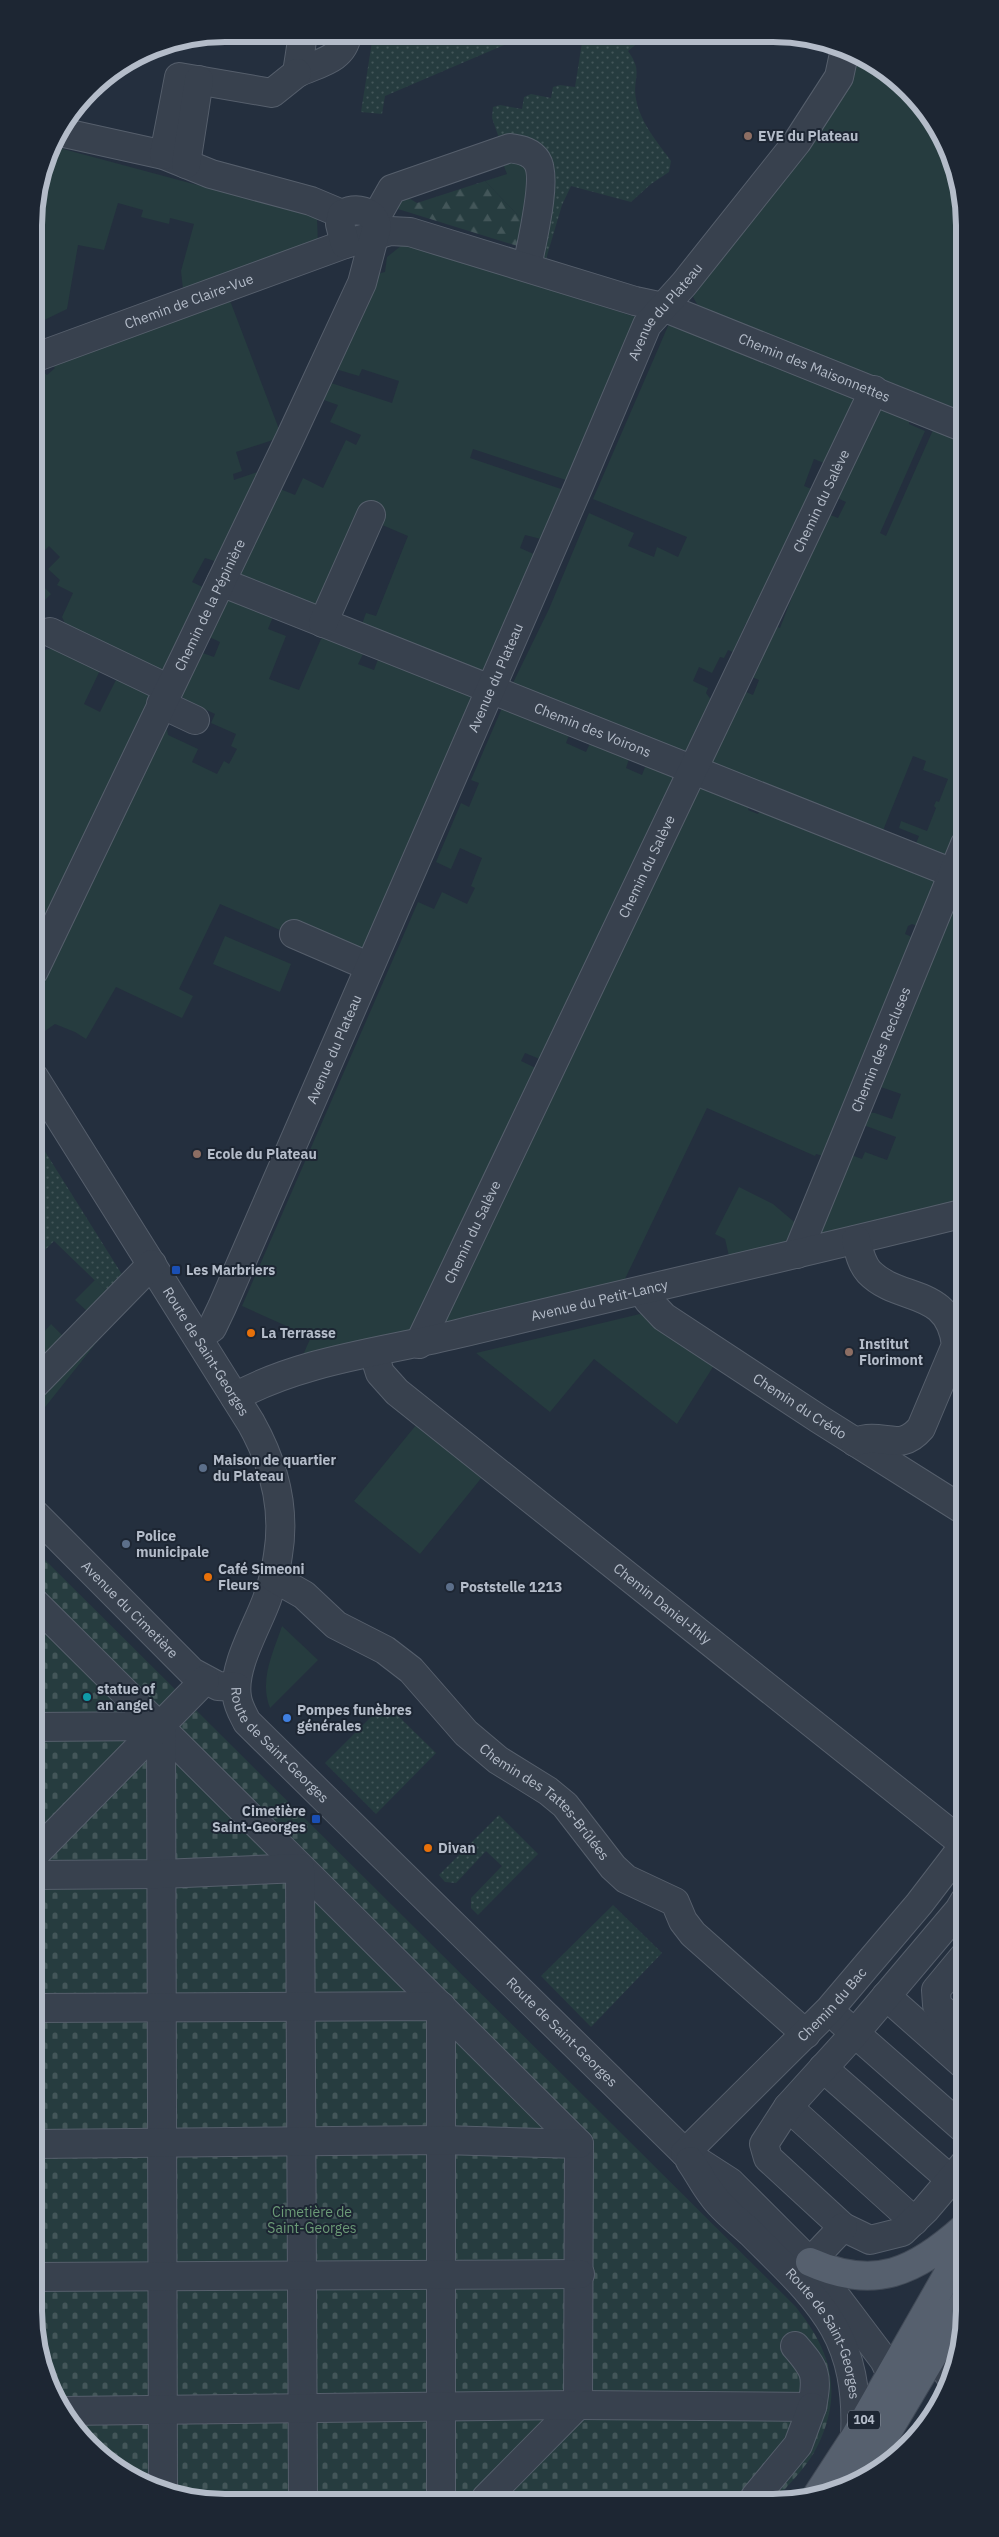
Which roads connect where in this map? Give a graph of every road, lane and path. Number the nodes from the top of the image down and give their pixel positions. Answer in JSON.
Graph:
{"nodes":[{"id":1,"x":302,"y":42,"type":"edge"},
{"id":2,"x":346,"y":42,"type":"edge"},
{"id":3,"x":844,"y":56,"type":"edge"},
{"id":4,"x":297,"y":73,"type":"junction"},
{"id":5,"x":67,"y":134,"type":"edge"},
{"id":6,"x":175,"y":160,"type":"junction"},
{"id":7,"x":342,"y":214,"type":"junction"},
{"id":8,"x":375,"y":227,"type":"junction"},
{"id":9,"x":344,"y":244,"type":"junction"},
{"id":10,"x":527,"y":267,"type":"junction"},
{"id":11,"x":663,"y":307,"type":"junction"},
{"id":12,"x":42,"y":355,"type":"edge"},
{"id":13,"x":874,"y":390,"type":"junction"},
{"id":14,"x":956,"y":424,"type":"edge"},
{"id":15,"x":372,"y":515,"type":"dead end"},
{"id":16,"x":221,"y":582,"type":"junction"},
{"id":17,"x":323,"y":623,"type":"junction"},
{"id":18,"x":50,"y":632,"type":"dead end"},
{"id":19,"x":490,"y":689,"type":"junction"},
{"id":20,"x":165,"y":696,"type":"junction"},
{"id":21,"x":195,"y":720,"type":"dead end"},
{"id":22,"x":691,"y":771,"type":"junction"},
{"id":23,"x":956,"y":874,"type":"edge"},
{"id":24,"x":956,"y":882,"type":"edge"},
{"id":25,"x":294,"y":934,"type":"dead end"},
{"id":26,"x":42,"y":954,"type":"edge"},
{"id":27,"x":368,"y":966,"type":"junction"},
{"id":28,"x":42,"y":1090,"type":"edge"},
{"id":29,"x":956,"y":1216,"type":"edge"},
{"id":30,"x":856,"y":1240,"type":"junction"},
{"id":31,"x":797,"y":1254,"type":"junction"},
{"id":32,"x":152,"y":1264,"type":"junction"},
{"id":33,"x":646,"y":1290,"type":"junction"},
{"id":34,"x":198,"y":1337,"type":"junction"},
{"id":35,"x":419,"y":1344,"type":"junction"},
{"id":36,"x":374,"y":1354,"type":"junction"},
{"id":37,"x":42,"y":1377,"type":"edge"},
{"id":38,"x":236,"y":1397,"type":"junction"},
{"id":39,"x":855,"y":1442,"type":"junction"},
{"id":40,"x":956,"y":1505,"type":"edge"},
{"id":41,"x":42,"y":1520,"type":"edge"},
{"id":42,"x":274,"y":1578,"type":"junction"},
{"id":43,"x":42,"y":1610,"type":"edge"},
{"id":44,"x":205,"y":1680,"type":"junction"},
{"id":45,"x":236,"y":1687,"type":"junction"},
{"id":46,"x":161,"y":1726,"type":"junction"},
{"id":47,"x":42,"y":1727,"type":"edge"},
{"id":48,"x":956,"y":1837,"type":"edge"},
{"id":49,"x":42,"y":1847,"type":"edge"},
{"id":50,"x":956,"y":1856,"type":"edge"},
{"id":51,"x":300,"y":1868,"type":"junction"},
{"id":52,"x":161,"y":1874,"type":"junction"},
{"id":53,"x":42,"y":1875,"type":"edge"},
{"id":54,"x":956,"y":1911,"type":"edge"},
{"id":55,"x":956,"y":1971,"type":"edge"},
{"id":56,"x":886,"y":1996,"type":"junction"},
{"id":57,"x":441,"y":2006,"type":"junction"},
{"id":58,"x":161,"y":2007,"type":"junction"},
{"id":59,"x":42,"y":2008,"type":"edge"},
{"id":60,"x":301,"y":2008,"type":"junction"},
{"id":61,"x":829,"y":2010,"type":"junction"},
{"id":62,"x":956,"y":2022,"type":"edge"},
{"id":63,"x":854,"y":2033,"type":"junction"},
{"id":64,"x":806,"y":2034,"type":"junction"},
{"id":65,"x":956,"y":2058,"type":"edge"},
{"id":66,"x":824,"y":2068,"type":"junction"},
{"id":67,"x":788,"y":2107,"type":"junction"},
{"id":68,"x":956,"y":2122,"type":"edge"},
{"id":69,"x":442,"y":2140,"type":"junction"},
{"id":70,"x":302,"y":2141,"type":"junction"},
{"id":71,"x":161,"y":2142,"type":"junction"},
{"id":72,"x":42,"y":2144,"type":"edge"},
{"id":73,"x":579,"y":2144,"type":"junction"},
{"id":74,"x":685,"y":2153,"type":"junction"},
{"id":75,"x":956,"y":2170,"type":"edge"},
{"id":76,"x":956,"y":2174,"type":"edge"},
{"id":77,"x":914,"y":2221,"type":"junction"},
{"id":78,"x":843,"y":2227,"type":"junction"},
{"id":79,"x":956,"y":2234,"type":"edge"},
{"id":80,"x":956,"y":2260,"type":"edge"},
{"id":81,"x":810,"y":2262,"type":"junction"},
{"id":82,"x":580,"y":2274,"type":"junction"},
{"id":83,"x":302,"y":2275,"type":"junction"},
{"id":84,"x":442,"y":2275,"type":"junction"},
{"id":85,"x":162,"y":2276,"type":"junction"},
{"id":86,"x":42,"y":2277,"type":"edge"},
{"id":87,"x":926,"y":2312,"type":"junction"},
{"id":88,"x":956,"y":2322,"type":"edge"},
{"id":89,"x":795,"y":2346,"type":"dead end"},
{"id":90,"x":948,"y":2347,"type":"edge"},
{"id":91,"x":947,"y":2371,"type":"edge"},
{"id":92,"x":891,"y":2373,"type":"junction"},
{"id":93,"x":904,"y":2404,"type":"junction"},
{"id":94,"x":578,"y":2405,"type":"junction"},
{"id":95,"x":442,"y":2407,"type":"junction"},
{"id":96,"x":812,"y":2407,"type":"junction"},
{"id":97,"x":162,"y":2409,"type":"junction"},
{"id":98,"x":302,"y":2409,"type":"junction"},
{"id":99,"x":72,"y":2411,"type":"edge"},
{"id":100,"x":855,"y":2437,"type":"junction"},
{"id":101,"x":863,"y":2471,"type":"edge"},
{"id":102,"x":163,"y":2484,"type":"edge"},
{"id":103,"x":822,"y":2488,"type":"edge"},
{"id":104,"x":303,"y":2494,"type":"edge"},
{"id":105,"x":441,"y":2494,"type":"edge"},
{"id":106,"x":490,"y":2494,"type":"edge"},
{"id":107,"x":757,"y":2494,"type":"edge"}],
"edges":[{"from":1,"to":4,"type":"street"},
{"from":2,"to":4,"type":"street"},
{"from":3,"to":11,"type":"street","name":"Avenue du Plateau"},
{"from":4,"to":6,"type":"street"},
{"from":5,"to":6,"type":"street"},
{"from":6,"to":7,"type":"street"},
{"from":7,"to":8,"type":"street"},
{"from":7,"to":9,"type":"street"},
{"from":8,"to":9,"type":"street","name":"Chemin de Claire-Vue"},
{"from":8,"to":10,"type":"street"},
{"from":8,"to":10,"type":"street"},
{"from":8,"to":16,"type":"street","name":"Chemin de la Pépinière"},
{"from":9,"to":12,"type":"street","name":"Chemin de Claire-Vue"},
{"from":10,"to":11,"type":"street"},
{"from":11,"to":13,"type":"street","name":"Chemin des Maisonnettes"},
{"from":11,"to":19,"type":"street","name":"Avenue du Plateau"},
{"from":13,"to":14,"type":"street","name":"Chemin des Maisonnettes"},
{"from":13,"to":22,"type":"street","name":"Chemin du Salève"},
{"from":15,"to":17,"type":"street"},
{"from":16,"to":17,"type":"street","name":"Chemin des Voirons"},
{"from":16,"to":20,"type":"street","name":"Chemin de la Pépinière"},
{"from":17,"to":19,"type":"street","name":"Chemin des Voirons"},
{"from":18,"to":20,"type":"street"},
{"from":19,"to":22,"type":"street","name":"Chemin des Voirons"},
{"from":19,"to":27,"type":"street","name":"Avenue du Plateau"},
{"from":20,"to":21,"type":"street"},
{"from":20,"to":26,"type":"street","name":"Chemin de la Pépinière"},
{"from":22,"to":23,"type":"street","name":"Chemin des Voirons"},
{"from":22,"to":35,"type":"street","name":"Chemin du Salève"},
{"from":24,"to":31,"type":"street","name":"Chemin des Recluses"},
{"from":25,"to":27,"type":"street"},
{"from":27,"to":34,"type":"street","name":"Avenue du Plateau"},
{"from":28,"to":32,"type":"street","name":"Route de Saint-Georges"},
{"from":29,"to":30,"type":"street","name":"Avenue du Petit-Lancy"},
{"from":30,"to":31,"type":"street","name":"Avenue du Petit-Lancy"},
{"from":30,"to":39,"type":"street"},
{"from":31,"to":33,"type":"street","name":"Avenue du Petit-Lancy"},
{"from":32,"to":34,"type":"street","name":"Route de Saint-Georges"},
{"from":32,"to":37,"type":"street"},
{"from":33,"to":35,"type":"street","name":"Avenue du Petit-Lancy"},
{"from":33,"to":39,"type":"street","name":"Chemin du Crédo"},
{"from":34,"to":38,"type":"street","name":"Route de Saint-Georges"},
{"from":35,"to":36,"type":"street","name":"Avenue du Petit-Lancy"},
{"from":36,"to":38,"type":"street","name":"Avenue du Petit-Lancy"},
{"from":36,"to":48,"type":"street","name":"Chemin Daniel-Ihly"},
{"from":38,"to":42,"type":"street","name":"Route de Saint-Georges"},
{"from":39,"to":40,"type":"street","name":"Chemin du Crédo"},
{"from":41,"to":44,"type":"street","name":"Avenue du Cimetière"},
{"from":42,"to":45,"type":"street","name":"Route de Saint-Georges"},
{"from":42,"to":64,"type":"street","name":"Chemin des Tattes-Brûlées"},
{"from":43,"to":46,"type":"street"},
{"from":44,"to":45,"type":"street","name":"Avenue du Cimetière"},
{"from":44,"to":46,"type":"street"},
{"from":45,"to":74,"type":"street","name":"Route de Saint-Georges"},
{"from":46,"to":47,"type":"street"},
{"from":46,"to":49,"type":"street"},
{"from":46,"to":51,"type":"street"},
{"from":46,"to":52,"type":"street"},
{"from":50,"to":61,"type":"street","name":"Chemin du Bac"},
{"from":51,"to":52,"type":"street"},
{"from":51,"to":57,"type":"street"},
{"from":51,"to":60,"type":"street"},
{"from":52,"to":53,"type":"street"},
{"from":52,"to":58,"type":"street"},
{"from":54,"to":56,"type":"street"},
{"from":55,"to":62,"type":"street"},
{"from":56,"to":63,"type":"street"},
{"from":56,"to":65,"type":"street"},
{"from":57,"to":60,"type":"street"},
{"from":57,"to":69,"type":"street"},
{"from":57,"to":73,"type":"street"},
{"from":58,"to":59,"type":"street"},
{"from":58,"to":60,"type":"street"},
{"from":58,"to":71,"type":"street"},
{"from":60,"to":70,"type":"street"},
{"from":61,"to":63,"type":"street"},
{"from":61,"to":64,"type":"street","name":"Chemin du Bac"},
{"from":63,"to":66,"type":"street"},
{"from":63,"to":68,"type":"street"},
{"from":64,"to":74,"type":"street","name":"Chemin du Bac"},
{"from":66,"to":67,"type":"street"},
{"from":66,"to":75,"type":"street"},
{"from":67,"to":77,"type":"street"},
{"from":67,"to":78,"type":"street"},
{"from":69,"to":70,"type":"street"},
{"from":69,"to":73,"type":"street"},
{"from":69,"to":84,"type":"street"},
{"from":70,"to":71,"type":"street"},
{"from":70,"to":83,"type":"street"},
{"from":71,"to":72,"type":"street"},
{"from":71,"to":85,"type":"street"},
{"from":73,"to":82,"type":"street"},
{"from":74,"to":81,"type":"street","name":"Route de Saint-Georges"},
{"from":74,"to":100,"type":"street","name":"Route de Saint-Georges"},
{"from":76,"to":77,"type":"street"},
{"from":77,"to":78,"type":"street"},
{"from":78,"to":81,"type":"street"},
{"from":79,"to":81,"type":"main road"},
{"from":80,"to":87,"type":"main road","number":"104"},
{"from":81,"to":92,"type":"street","name":"Route de Saint-Georges"},
{"from":82,"to":84,"type":"street"},
{"from":82,"to":94,"type":"street"},
{"from":83,"to":84,"type":"street"},
{"from":83,"to":85,"type":"street"},
{"from":83,"to":98,"type":"street"},
{"from":84,"to":95,"type":"street"},
{"from":85,"to":86,"type":"street"},
{"from":85,"to":97,"type":"street"},
{"from":87,"to":90,"type":"street"},
{"from":87,"to":92,"type":"main road","number":"104"},
{"from":88,"to":90,"type":"main road","number":"104"},
{"from":89,"to":96,"type":"street"},
{"from":90,"to":91,"type":"street"},
{"from":90,"to":93,"type":"main road","number":"104"},
{"from":92,"to":93,"type":"street","name":"Route de Saint-Georges"},
{"from":92,"to":100,"type":"main road","number":"104"},
{"from":93,"to":101,"type":"main road","number":"104"},
{"from":94,"to":95,"type":"street"},
{"from":94,"to":96,"type":"street"},
{"from":94,"to":106,"type":"street"},
{"from":95,"to":98,"type":"street"},
{"from":95,"to":105,"type":"street"},
{"from":96,"to":107,"type":"street"},
{"from":97,"to":98,"type":"street"},
{"from":97,"to":99,"type":"street"},
{"from":97,"to":102,"type":"street"},
{"from":98,"to":104,"type":"street"},
{"from":100,"to":103,"type":"main road","number":"104"}]}
